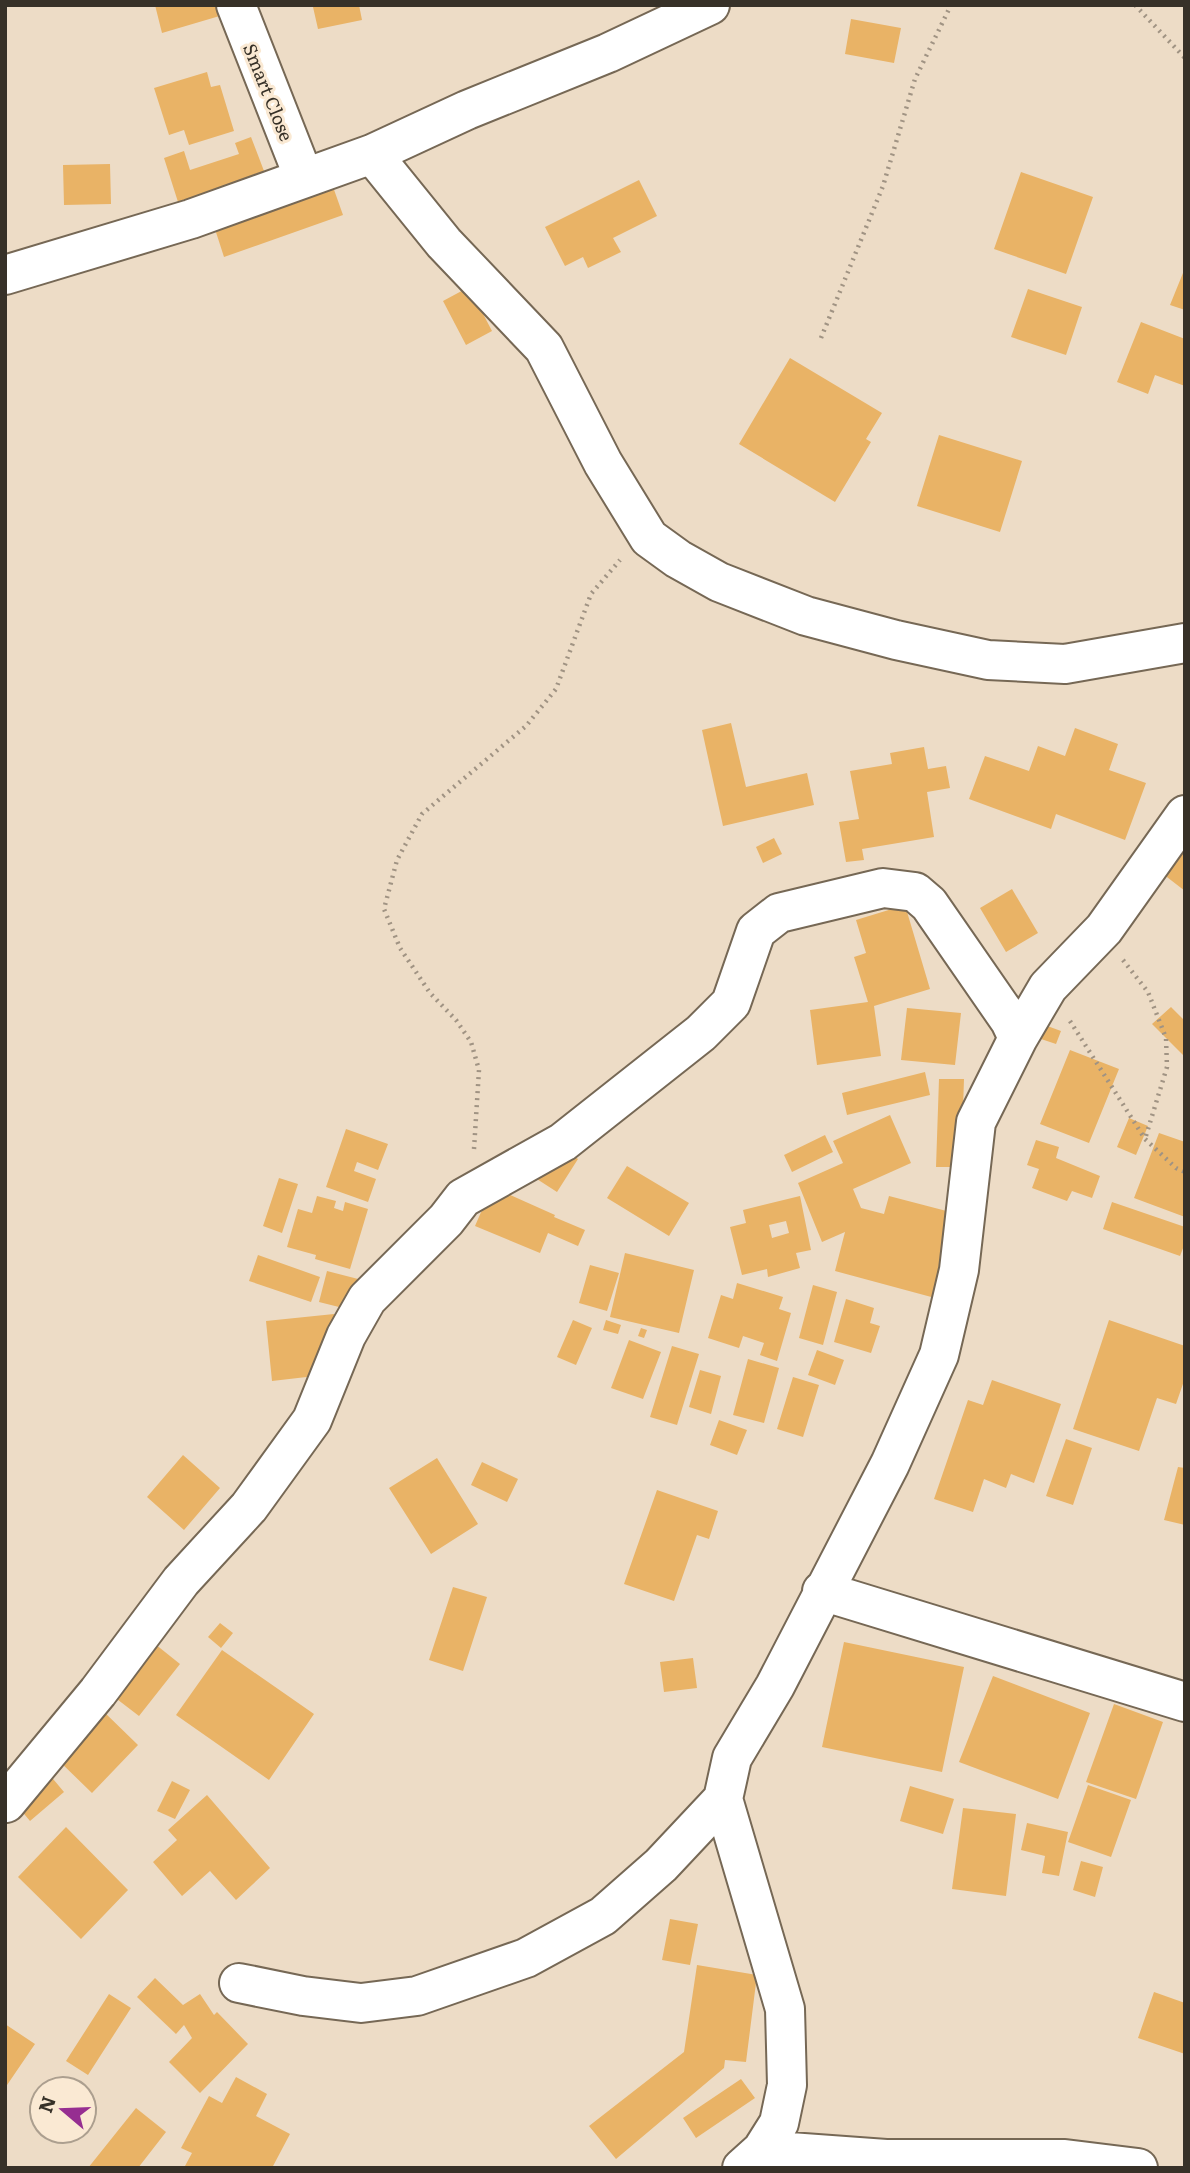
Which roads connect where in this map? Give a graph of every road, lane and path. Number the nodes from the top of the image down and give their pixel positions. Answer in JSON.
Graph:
{"nodes":[{"id":1,"x":236,"y":5,"type":"edge"},
{"id":2,"x":710,"y":5,"type":"edge"},
{"id":3,"x":951,"y":5,"type":"edge"},
{"id":4,"x":1135,"y":5,"type":"edge"},
{"id":5,"x":1185,"y":58,"type":"edge"},
{"id":6,"x":372,"y":154,"type":"junction"},
{"id":7,"x":304,"y":178,"type":"junction"},
{"id":8,"x":5,"y":275,"type":"edge"},
{"id":9,"x":821,"y":338,"type":"dead end"},
{"id":10,"x":649,"y":538,"type":"junction"},
{"id":11,"x":1185,"y":643,"type":"edge"},
{"id":12,"x":1185,"y":815,"type":"edge"},
{"id":13,"x":1104,"y":929,"type":"junction"},
{"id":14,"x":1048,"y":988,"type":"junction"},
{"id":15,"x":1018,"y":1038,"type":"junction"},
{"id":16,"x":1145,"y":1139,"type":"junction"},
{"id":17,"x":1185,"y":1172,"type":"edge"},
{"id":18,"x":463,"y":1198,"type":"junction"},
{"id":19,"x":822,"y":1591,"type":"junction"},
{"id":20,"x":1185,"y":1702,"type":"edge"},
{"id":21,"x":723,"y":1799,"type":"junction"},
{"id":22,"x":6,"y":1803,"type":"edge"},
{"id":23,"x":239,"y":1983,"type":"dead end"},
{"id":24,"x":752,"y":2159,"type":"edge"},
{"id":25,"x":1138,"y":2168,"type":"edge"}],
"edges":[{"from":1,"to":7,"type":"street","name":"Smart Close"},
{"from":2,"to":6,"type":"street"},
{"from":3,"to":9,"type":"path"},
{"from":4,"to":5,"type":"path"},
{"from":6,"to":7,"type":"street"},
{"from":6,"to":10,"type":"street"},
{"from":7,"to":8,"type":"street"},
{"from":10,"to":11,"type":"street"},
{"from":10,"to":18,"type":"path"},
{"from":12,"to":13,"type":"street"},
{"from":13,"to":14,"type":"street"},
{"from":13,"to":16,"type":"path"},
{"from":14,"to":15,"type":"street"},
{"from":14,"to":16,"type":"path"},
{"from":15,"to":18,"type":"street"},
{"from":15,"to":19,"type":"street"},
{"from":16,"to":17,"type":"path"},
{"from":18,"to":22,"type":"street"},
{"from":19,"to":20,"type":"street"},
{"from":19,"to":21,"type":"street"},
{"from":21,"to":23,"type":"street"},
{"from":21,"to":24,"type":"street"},
{"from":24,"to":25,"type":"street"}]}
